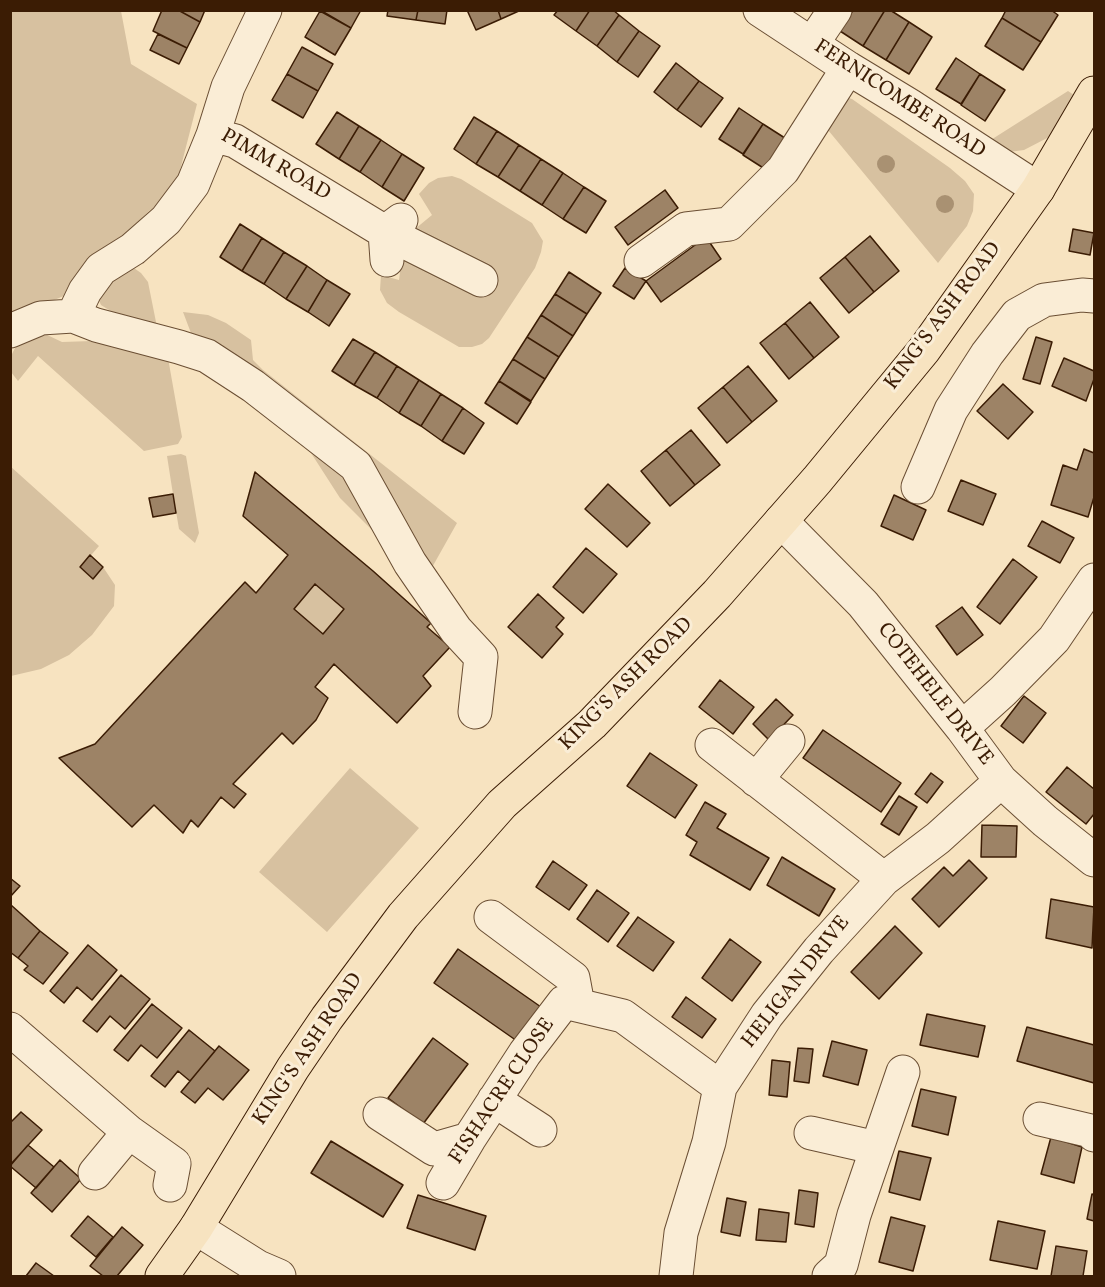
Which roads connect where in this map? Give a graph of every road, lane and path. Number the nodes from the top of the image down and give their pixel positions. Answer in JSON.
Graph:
{"nodes":[{"id":1,"x":265,"y":10,"type":"edge"},
{"id":2,"x":760,"y":10,"type":"edge"},
{"id":3,"x":835,"y":10,"type":"edge"},
{"id":4,"x":812,"y":44,"type":"junction"},
{"id":5,"x":848,"y":68,"type":"junction"},
{"id":6,"x":1095,"y":93,"type":"edge"},
{"id":7,"x":213,"y":135,"type":"junction"},
{"id":8,"x":1038,"y":189,"type":"junction"},
{"id":9,"x":641,"y":261,"type":"dead end"},
{"id":10,"x":480,"y":280,"type":"dead end"},
{"id":11,"x":1095,"y":296,"type":"edge"},
{"id":12,"x":73,"y":316,"type":"junction"},
{"id":13,"x":10,"y":331,"type":"edge"},
{"id":14,"x":918,"y":487,"type":"dead end"},
{"id":15,"x":781,"y":521,"type":"junction"},
{"id":16,"x":1095,"y":580,"type":"edge"},
{"id":17,"x":475,"y":712,"type":"dead end"},
{"id":18,"x":962,"y":728,"type":"junction"},
{"id":19,"x":788,"y":741,"type":"dead end"},
{"id":20,"x":712,"y":746,"type":"dead end"},
{"id":21,"x":756,"y":780,"type":"junction"},
{"id":22,"x":1001,"y":781,"type":"junction"},
{"id":23,"x":1095,"y":860,"type":"edge"},
{"id":24,"x":884,"y":879,"type":"junction"},
{"id":25,"x":491,"y":917,"type":"dead end"},
{"id":26,"x":578,"y":1005,"type":"junction"},
{"id":27,"x":10,"y":1029,"type":"edge"},
{"id":28,"x":903,"y":1072,"type":"dead end"},
{"id":29,"x":720,"y":1087,"type":"junction"},
{"id":30,"x":494,"y":1100,"type":"junction"},
{"id":31,"x":380,"y":1114,"type":"dead end"},
{"id":32,"x":1040,"y":1119,"type":"dead end"},
{"id":33,"x":540,"y":1130,"type":"dead end"},
{"id":34,"x":129,"y":1132,"type":"junction"},
{"id":35,"x":812,"y":1133,"type":"dead end"},
{"id":36,"x":1095,"y":1135,"type":"edge"},
{"id":37,"x":469,"y":1139,"type":"junction"},
{"id":38,"x":877,"y":1148,"type":"junction"},
{"id":39,"x":95,"y":1173,"type":"dead end"},
{"id":40,"x":443,"y":1183,"type":"dead end"},
{"id":41,"x":170,"y":1185,"type":"dead end"},
{"id":42,"x":196,"y":1228,"type":"junction"},
{"id":43,"x":162,"y":1276,"type":"edge"},
{"id":44,"x":279,"y":1276,"type":"edge"},
{"id":45,"x":676,"y":1276,"type":"edge"},
{"id":46,"x":829,"y":1276,"type":"edge"}],
"edges":[{"from":1,"to":7,"type":"street","name":"PIMM ROAD"},
{"from":2,"to":4,"type":"street","name":"FERNICOMBE ROAD"},
{"from":3,"to":4,"type":"street"},
{"from":4,"to":5,"type":"street","name":"FERNICOMBE ROAD"},
{"from":5,"to":8,"type":"street","name":"FERNICOMBE ROAD"},
{"from":5,"to":9,"type":"street"},
{"from":6,"to":8,"type":"highway","name":"KING'S ASH ROAD"},
{"from":7,"to":10,"type":"street","name":"PIMM ROAD"},
{"from":7,"to":12,"type":"street"},
{"from":8,"to":15,"type":"highway","name":"KING'S ASH ROAD"},
{"from":11,"to":14,"type":"street"},
{"from":12,"to":13,"type":"street"},
{"from":12,"to":17,"type":"street"},
{"from":15,"to":18,"type":"street","name":"COTEHELE DRIVE"},
{"from":15,"to":42,"type":"highway","name":"KING'S ASH ROAD"},
{"from":16,"to":18,"type":"street"},
{"from":18,"to":22,"type":"street","name":"COTEHELE DRIVE"},
{"from":19,"to":21,"type":"street"},
{"from":20,"to":21,"type":"street"},
{"from":21,"to":24,"type":"street"},
{"from":22,"to":23,"type":"street","name":"COTEHELE DRIVE"},
{"from":22,"to":24,"type":"street","name":"HELIGAN DRIVE"},
{"from":24,"to":29,"type":"street","name":"HELIGAN DRIVE"},
{"from":25,"to":26,"type":"street"},
{"from":26,"to":29,"type":"street","name":"FISHACRE CLOSE"},
{"from":26,"to":30,"type":"street","name":"FISHACRE CLOSE"},
{"from":27,"to":34,"type":"street"},
{"from":28,"to":38,"type":"street"},
{"from":29,"to":45,"type":"street","name":"HELIGAN DRIVE"},
{"from":30,"to":33,"type":"street"},
{"from":30,"to":37,"type":"street","name":"FISHACRE CLOSE"},
{"from":31,"to":37,"type":"street"},
{"from":32,"to":36,"type":"street"},
{"from":34,"to":39,"type":"street"},
{"from":34,"to":41,"type":"street"},
{"from":35,"to":38,"type":"street"},
{"from":37,"to":40,"type":"street","name":"FISHACRE CLOSE"},
{"from":38,"to":46,"type":"street"},
{"from":42,"to":43,"type":"highway","name":"KING'S ASH ROAD"},
{"from":42,"to":44,"type":"street"}]}
